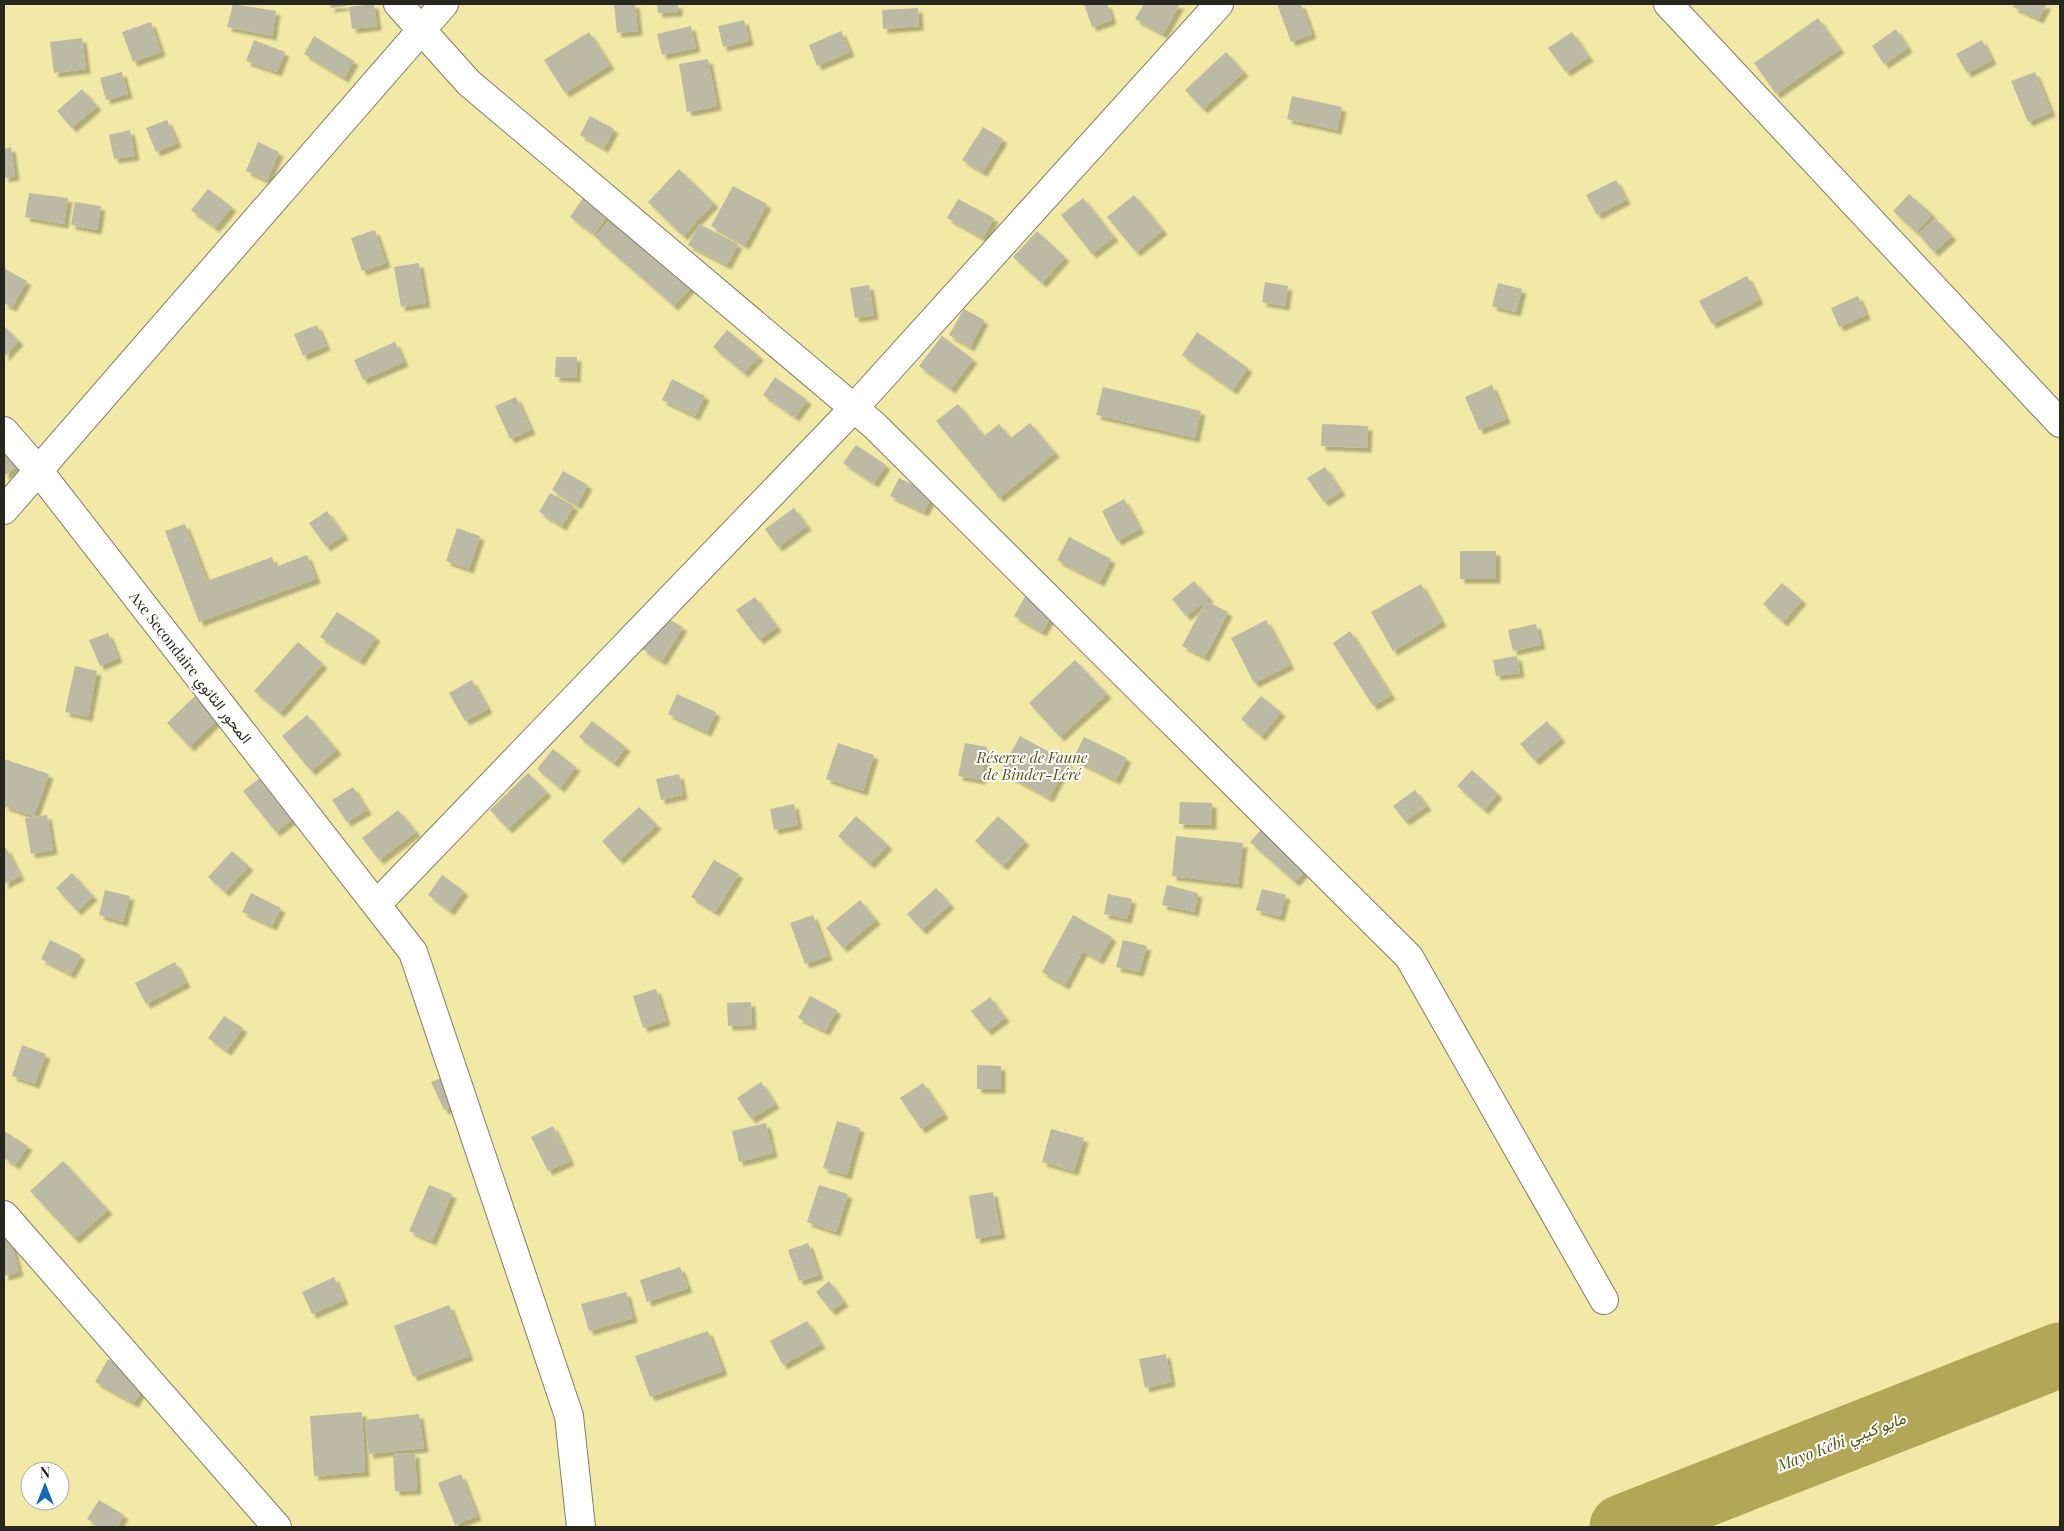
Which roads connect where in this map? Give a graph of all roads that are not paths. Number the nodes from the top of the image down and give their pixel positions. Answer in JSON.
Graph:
{"nodes":[{"id":1,"x":398,"y":4,"type":"edge"},
{"id":2,"x":444,"y":4,"type":"edge"},
{"id":3,"x":1219,"y":4,"type":"edge"},
{"id":4,"x":1668,"y":4,"type":"edge"},
{"id":5,"x":421,"y":30,"type":"junction"},
{"id":6,"x":854,"y":408,"type":"junction"},
{"id":7,"x":2060,"y":423,"type":"edge"},
{"id":8,"x":4,"y":431,"type":"edge"},
{"id":9,"x":38,"y":470,"type":"junction"},
{"id":10,"x":4,"y":510,"type":"edge"},
{"id":11,"x":377,"y":904,"type":"junction"},
{"id":12,"x":4,"y":1215,"type":"edge"},
{"id":13,"x":1604,"y":1300,"type":"dead end"},
{"id":14,"x":277,"y":1527,"type":"edge"},
{"id":15,"x":581,"y":1527,"type":"edge"}],
"edges":[{"from":1,"to":5,"type":"street"},
{"from":2,"to":5,"type":"street"},
{"from":3,"to":6,"type":"street"},
{"from":4,"to":7,"type":"street"},
{"from":5,"to":6,"type":"street"},
{"from":5,"to":9,"type":"street"},
{"from":6,"to":11,"type":"street"},
{"from":6,"to":13,"type":"street"},
{"from":8,"to":9,"type":"street","name":"Axe Secondaire المحور الثانوي"},
{"from":9,"to":10,"type":"street"},
{"from":9,"to":11,"type":"street","name":"Axe Secondaire المحور الثانوي"},
{"from":11,"to":15,"type":"street","name":"Axe Secondaire المحور الثانوي"},
{"from":12,"to":14,"type":"street"}]}
